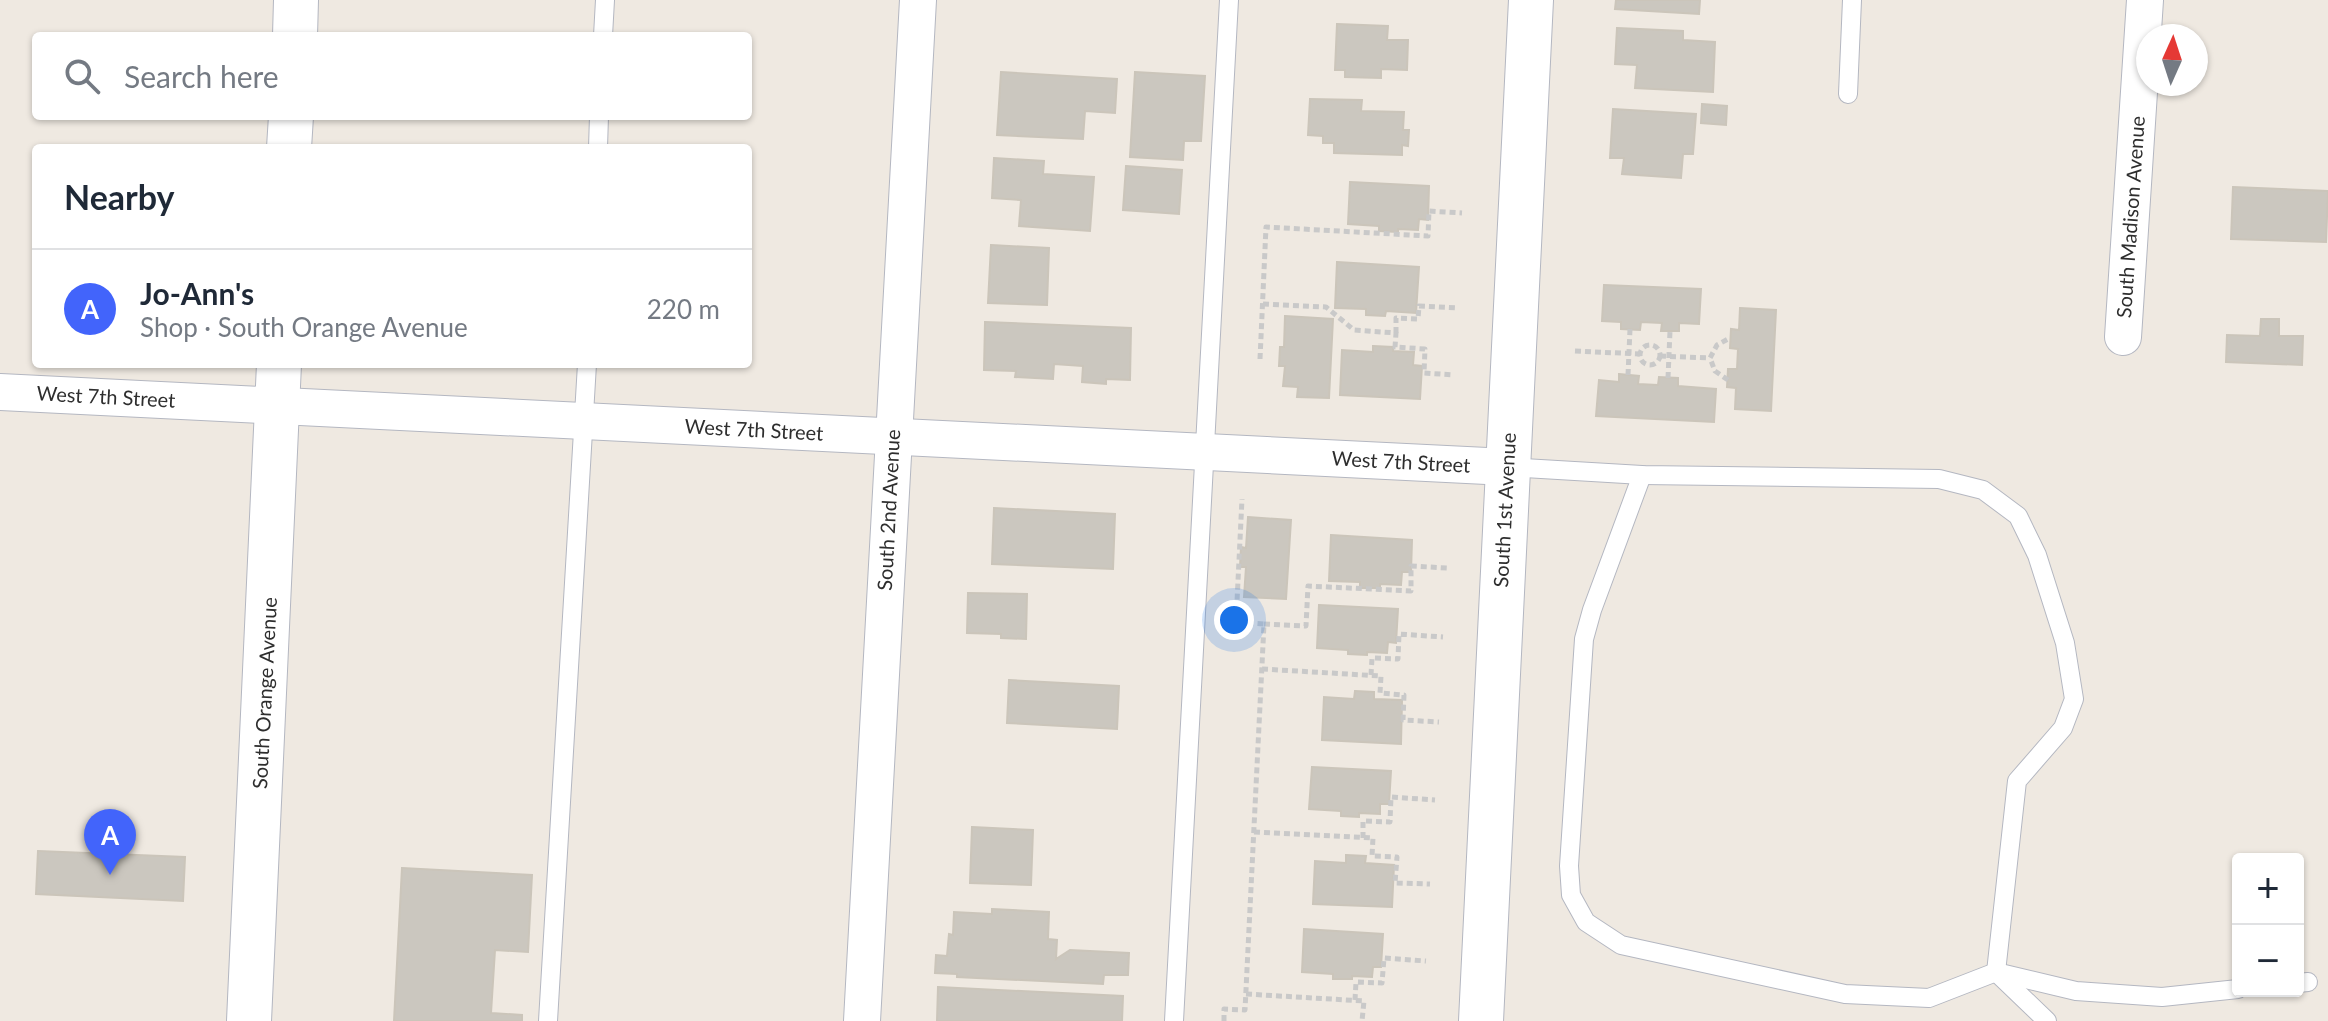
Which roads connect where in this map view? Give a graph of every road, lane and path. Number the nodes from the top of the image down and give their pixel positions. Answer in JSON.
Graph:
{"nodes":[{"id":1,"x":296,"y":0,"type":"edge"},
{"id":2,"x":605,"y":0,"type":"edge"},
{"id":3,"x":918,"y":0,"type":"edge"},
{"id":4,"x":1229,"y":0,"type":"edge"},
{"id":5,"x":1531,"y":0,"type":"edge"},
{"id":6,"x":1852,"y":0,"type":"edge"},
{"id":7,"x":2145,"y":0,"type":"edge"},
{"id":8,"x":295,"y":32,"type":"edge"},
{"id":9,"x":603,"y":32,"type":"edge"},
{"id":10,"x":1848,"y":94,"type":"dead end"},
{"id":11,"x":291,"y":120,"type":"edge"},
{"id":12,"x":599,"y":120,"type":"edge"},
{"id":13,"x":289,"y":144,"type":"edge"},
{"id":14,"x":598,"y":144,"type":"edge"},
{"id":15,"x":1462,"y":213,"type":"dead end"},
{"id":16,"x":1263,"y":304,"type":"junction"},
{"id":17,"x":1458,"y":308,"type":"dead end"},
{"id":18,"x":1630,"y":329,"type":"dead end"},
{"id":19,"x":1670,"y":331,"type":"dead end"},
{"id":20,"x":1396,"y":333,"type":"junction"},
{"id":21,"x":2123,"y":337,"type":"dead end"},
{"id":22,"x":1730,"y":338,"type":"dead end"},
{"id":23,"x":1575,"y":351,"type":"dead end"},
{"id":24,"x":1630,"y":354,"type":"junction"},
{"id":25,"x":1640,"y":354,"type":"junction"},
{"id":26,"x":1660,"y":356,"type":"junction"},
{"id":27,"x":1669,"y":356,"type":"junction"},
{"id":28,"x":1710,"y":358,"type":"junction"},
{"id":29,"x":1260,"y":359,"type":"dead end"},
{"id":30,"x":587,"y":368,"type":"edge"},
{"id":31,"x":1454,"y":375,"type":"dead end"},
{"id":32,"x":1628,"y":375,"type":"dead end"},
{"id":33,"x":1668,"y":378,"type":"dead end"},
{"id":34,"x":1728,"y":380,"type":"dead end"},
{"id":35,"x":279,"y":384,"type":"edge"},
{"id":36,"x":0,"y":392,"type":"edge"},
{"id":37,"x":584,"y":422,"type":"junction"},
{"id":38,"x":893,"y":437,"type":"junction"},
{"id":39,"x":1205,"y":453,"type":"junction"},
{"id":40,"x":1507,"y":467,"type":"junction"},
{"id":41,"x":1642,"y":475,"type":"junction"},
{"id":42,"x":1242,"y":499,"type":"dead end"},
{"id":43,"x":1447,"y":568,"type":"dead end"},
{"id":44,"x":1264,"y":624,"type":"junction"},
{"id":45,"x":1443,"y":637,"type":"dead end"},
{"id":46,"x":1262,"y":669,"type":"junction"},
{"id":47,"x":1371,"y":675,"type":"junction"},
{"id":48,"x":1439,"y":722,"type":"dead end"},
{"id":49,"x":1435,"y":800,"type":"dead end"},
{"id":50,"x":1254,"y":832,"type":"junction"},
{"id":51,"x":1363,"y":838,"type":"junction"},
{"id":52,"x":1430,"y":884,"type":"dead end"},
{"id":53,"x":1426,"y":961,"type":"dead end"},
{"id":54,"x":1996,"y":972,"type":"junction"},
{"id":55,"x":2232,"y":990,"type":"edge"},
{"id":56,"x":1246,"y":994,"type":"junction"},
{"id":57,"x":1355,"y":1000,"type":"junction"},
{"id":58,"x":249,"y":1021,"type":"edge"},
{"id":59,"x":548,"y":1021,"type":"edge"},
{"id":60,"x":862,"y":1021,"type":"edge"},
{"id":61,"x":1174,"y":1021,"type":"edge"},
{"id":62,"x":1224,"y":1021,"type":"edge"},
{"id":63,"x":1362,"y":1021,"type":"edge"},
{"id":64,"x":1481,"y":1021,"type":"edge"},
{"id":65,"x":2047,"y":1021,"type":"edge"}],
"edges":[{"from":1,"to":8,"type":"street"},
{"from":2,"to":9,"type":"lane"},
{"from":3,"to":38,"type":"street","name":"South 2nd Avenue"},
{"from":4,"to":39,"type":"lane"},
{"from":5,"to":40,"type":"street","name":"South 1st Avenue"},
{"from":6,"to":10,"type":"lane"},
{"from":7,"to":21,"type":"street","name":"South Madison Avenue"},
{"from":11,"to":13,"type":"street"},
{"from":12,"to":14,"type":"lane"},
{"from":15,"to":16,"type":"path"},
{"from":16,"to":20,"type":"path"},
{"from":16,"to":29,"type":"path"},
{"from":17,"to":20,"type":"path"},
{"from":18,"to":24,"type":"path"},
{"from":19,"to":27,"type":"path"},
{"from":20,"to":31,"type":"path"},
{"from":22,"to":28,"type":"path"},
{"from":23,"to":24,"type":"path"},
{"from":24,"to":25,"type":"path"},
{"from":24,"to":32,"type":"path"},
{"from":25,"to":26,"type":"path"},
{"from":25,"to":26,"type":"path"},
{"from":26,"to":27,"type":"path"},
{"from":27,"to":28,"type":"path"},
{"from":27,"to":33,"type":"path"},
{"from":28,"to":34,"type":"path"},
{"from":30,"to":37,"type":"lane"},
{"from":35,"to":36,"type":"street","name":"West 7th Street"},
{"from":35,"to":37,"type":"street","name":"West 7th Street"},
{"from":35,"to":58,"type":"street","name":"South Orange Avenue"},
{"from":37,"to":38,"type":"street","name":"West 7th Street"},
{"from":37,"to":59,"type":"lane"},
{"from":38,"to":39,"type":"street","name":"West 7th Street"},
{"from":38,"to":60,"type":"street","name":"South 2nd Avenue"},
{"from":39,"to":40,"type":"street","name":"West 7th Street"},
{"from":39,"to":61,"type":"lane"},
{"from":40,"to":41,"type":"lane"},
{"from":40,"to":64,"type":"street","name":"South 1st Avenue"},
{"from":41,"to":54,"type":"lane"},
{"from":41,"to":54,"type":"lane"},
{"from":42,"to":44,"type":"path"},
{"from":43,"to":44,"type":"path"},
{"from":44,"to":46,"type":"path"},
{"from":45,"to":47,"type":"path"},
{"from":46,"to":47,"type":"path"},
{"from":46,"to":50,"type":"path"},
{"from":47,"to":48,"type":"path"},
{"from":49,"to":51,"type":"path"},
{"from":50,"to":51,"type":"path"},
{"from":50,"to":56,"type":"path"},
{"from":51,"to":52,"type":"path"},
{"from":53,"to":57,"type":"path"},
{"from":54,"to":55,"type":"lane"},
{"from":54,"to":65,"type":"lane"},
{"from":56,"to":57,"type":"path"},
{"from":56,"to":62,"type":"path"},
{"from":57,"to":63,"type":"path"}]}
